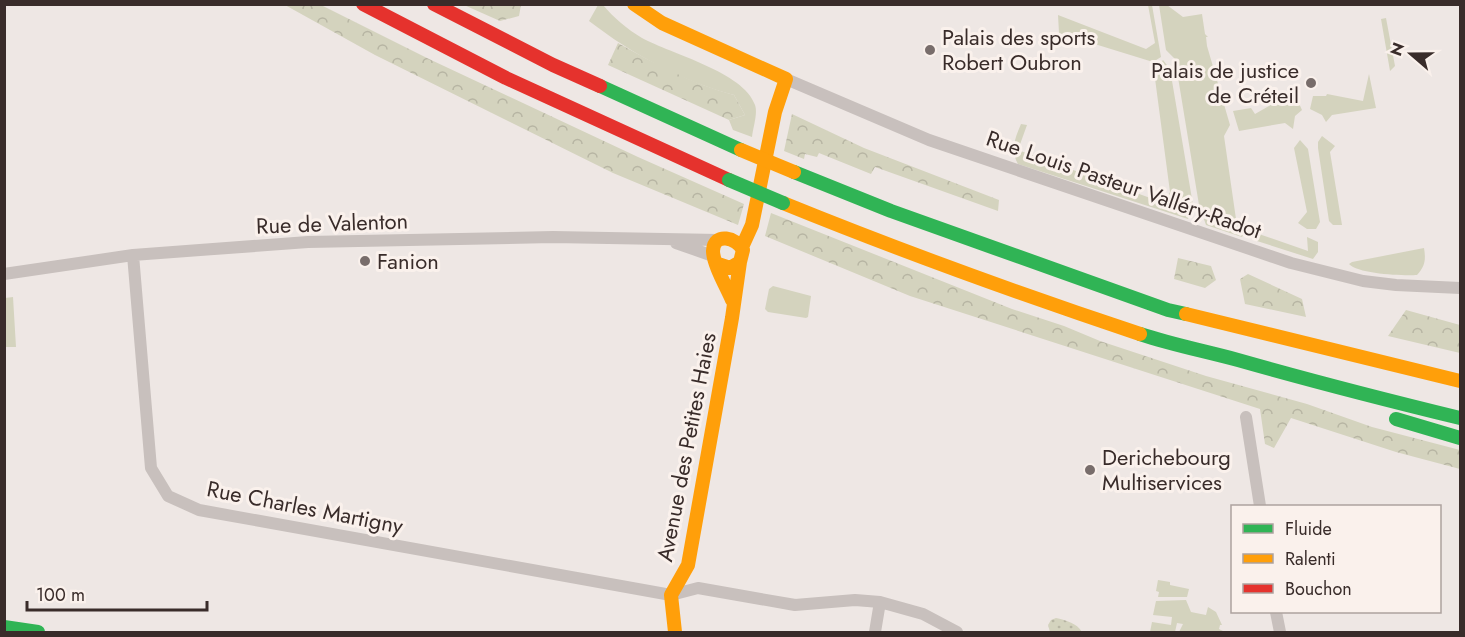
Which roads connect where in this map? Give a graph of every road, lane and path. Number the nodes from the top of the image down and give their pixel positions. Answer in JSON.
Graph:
{"nodes":[{"id":1,"x":363,"y":4,"type":"edge"},
{"id":2,"x":435,"y":4,"type":"edge"},
{"id":3,"x":634,"y":4,"type":"edge"},
{"id":4,"x":786,"y":79,"type":"junction"},
{"id":5,"x":754,"y":214,"type":"junction"},
{"id":6,"x":667,"y":239,"type":"junction"},
{"id":7,"x":724,"y":239,"type":"junction"},
{"id":8,"x":742,"y":247,"type":"junction"},
{"id":9,"x":133,"y":255,"type":"junction"},
{"id":10,"x":716,"y":260,"type":"junction"},
{"id":11,"x":740,"y":262,"type":"junction"},
{"id":12,"x":4,"y":274,"type":"edge"},
{"id":13,"x":1461,"y":288,"type":"edge"},
{"id":14,"x":733,"y":302,"type":"junction"},
{"id":15,"x":1196,"y":351,"type":"junction"},
{"id":16,"x":1461,"y":381,"type":"edge"},
{"id":17,"x":1334,"y":400,"type":"dead end"},
{"id":18,"x":1380,"y":414,"type":"dead end"},
{"id":19,"x":1246,"y":417,"type":"dead end"},
{"id":20,"x":1461,"y":418,"type":"edge"},
{"id":21,"x":1461,"y":438,"type":"edge"},
{"id":22,"x":1260,"y":505,"type":"edge"},
{"id":23,"x":671,"y":595,"type":"junction"},
{"id":24,"x":880,"y":602,"type":"junction"},
{"id":25,"x":1276,"y":613,"type":"edge"},
{"id":26,"x":4,"y":627,"type":"edge"},
{"id":27,"x":38,"y":633,"type":"edge"},
{"id":28,"x":675,"y":633,"type":"edge"},
{"id":29,"x":875,"y":633,"type":"edge"},
{"id":30,"x":957,"y":633,"type":"edge"},
{"id":31,"x":1280,"y":633,"type":"edge"}],
"edges":[{"from":1,"to":15,"type":"main road","bridge":true},
{"from":2,"to":16,"type":"main road","bridge":true},
{"from":3,"to":4,"type":"main road"},
{"from":4,"to":5,"type":"main road","name":"Avenue des Petites Haies"},
{"from":4,"to":13,"type":"street","name":"Rue Louis Pasteur Valléry-Radot"},
{"from":5,"to":7,"type":"main road"},
{"from":5,"to":8,"type":"main road","name":"Avenue des Petites Haies"},
{"from":6,"to":7,"type":"street","name":"Rue de Valenton"},
{"from":6,"to":9,"type":"street","name":"Rue de Valenton"},
{"from":6,"to":10,"type":"street","name":"Rue de Valenton"},
{"from":7,"to":8,"type":"main road"},
{"from":7,"to":10,"type":"main road"},
{"from":8,"to":11,"type":"main road","name":"Avenue des Petites Haies"},
{"from":9,"to":12,"type":"street","name":"Rue de Valenton"},
{"from":9,"to":23,"type":"street","name":"Rue Charles Martigny"},
{"from":10,"to":11,"type":"main road"},
{"from":10,"to":14,"type":"main road","name":"Avenue des Petites Haies"},
{"from":11,"to":14,"type":"main road","name":"Avenue des Petites Haies"},
{"from":14,"to":23,"type":"main road","name":"Avenue des Petites Haies"},
{"from":15,"to":17,"type":"main road"},
{"from":15,"to":20,"type":"main road"},
{"from":18,"to":21,"type":"main road"},
{"from":19,"to":22,"type":"street"},
{"from":23,"to":24,"type":"street"},
{"from":23,"to":28,"type":"main road","name":"Avenue des Petites Haies"},
{"from":24,"to":29,"type":"street"},
{"from":24,"to":30,"type":"street"},
{"from":25,"to":31,"type":"street"},
{"from":26,"to":27,"type":"main road"}]}
